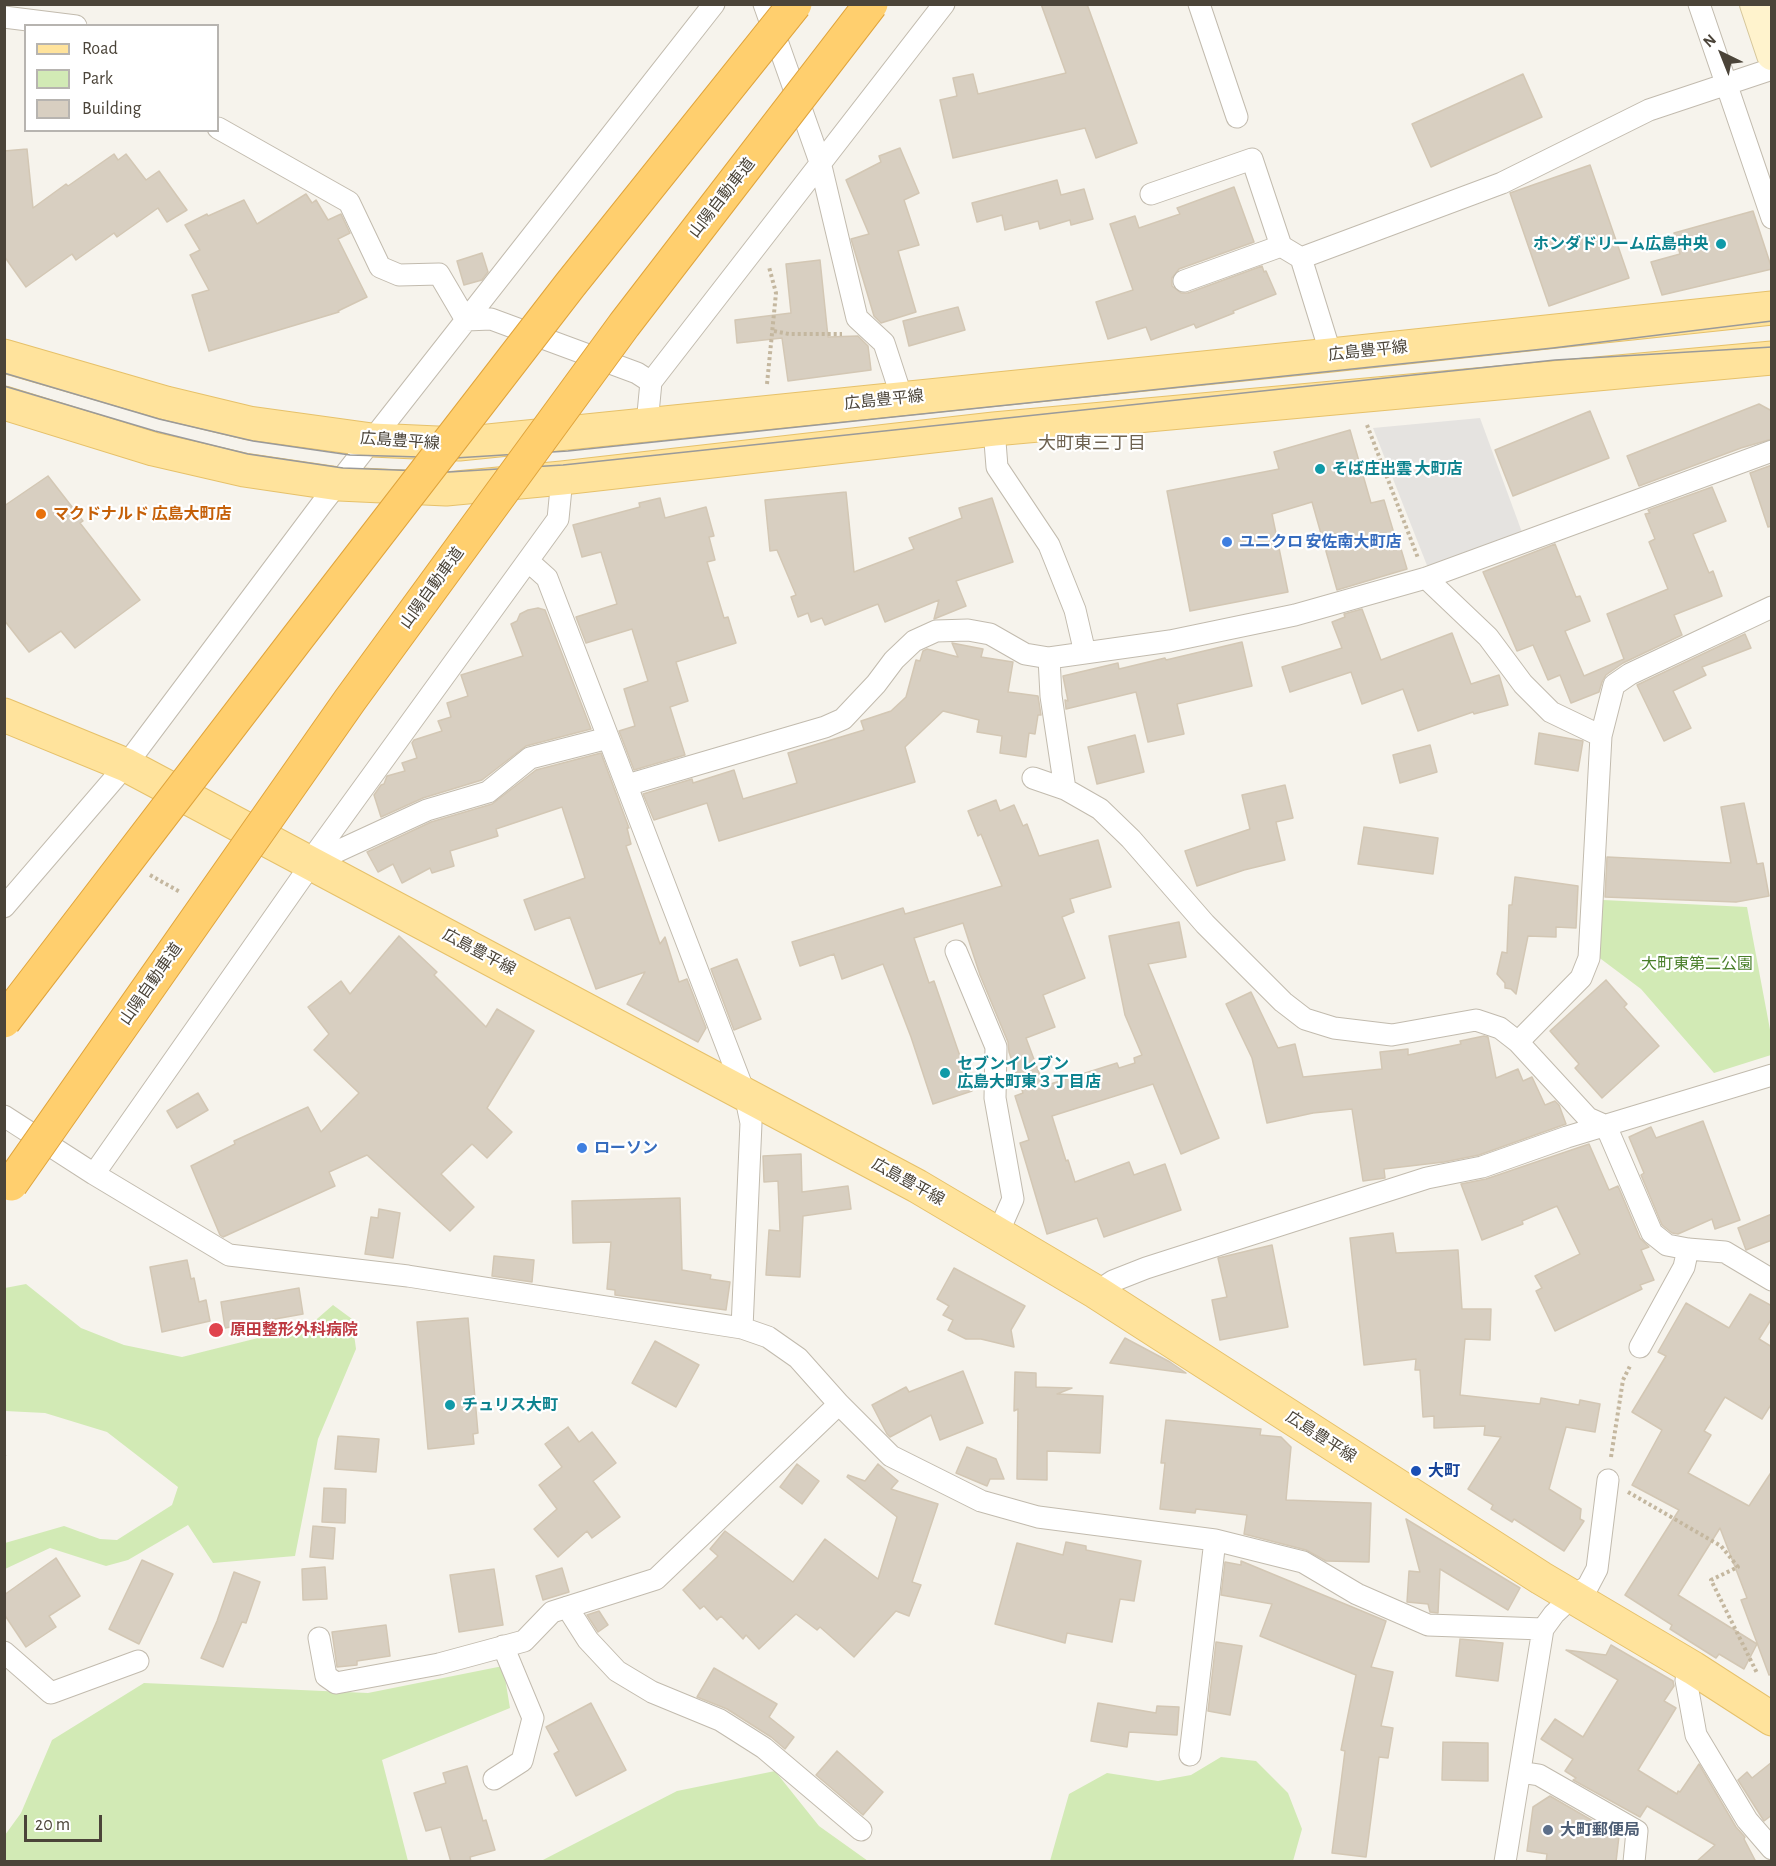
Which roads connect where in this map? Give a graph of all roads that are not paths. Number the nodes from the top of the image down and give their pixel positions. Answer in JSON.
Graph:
{"nodes":[{"id":1,"x":714,"y":4,"type":"edge"},
{"id":2,"x":764,"y":4,"type":"edge"},
{"id":3,"x":795,"y":4,"type":"edge"},
{"id":4,"x":871,"y":4,"type":"edge"},
{"id":5,"x":944,"y":4,"type":"edge"},
{"id":6,"x":1199,"y":4,"type":"edge"},
{"id":7,"x":1699,"y":4,"type":"edge"},
{"id":8,"x":1755,"y":4,"type":"edge"},
{"id":9,"x":4,"y":17,"type":"edge"},
{"id":10,"x":60,"y":24,"type":"edge"},
{"id":11,"x":1772,"y":55,"type":"edge"},
{"id":12,"x":1772,"y":69,"type":"edge"},
{"id":13,"x":1726,"y":84,"type":"junction"},
{"id":14,"x":1237,"y":117,"type":"dead end"},
{"id":15,"x":219,"y":129,"type":"edge"},
{"id":16,"x":820,"y":162,"type":"junction"},
{"id":17,"x":1151,"y":194,"type":"dead end"},
{"id":18,"x":1772,"y":218,"type":"edge"},
{"id":19,"x":1281,"y":246,"type":"junction"},
{"id":20,"x":1301,"y":258,"type":"junction"},
{"id":21,"x":1184,"y":281,"type":"dead end"},
{"id":22,"x":1772,"y":308,"type":"edge"},
{"id":23,"x":466,"y":320,"type":"junction"},
{"id":24,"x":1331,"y":355,"type":"junction"},
{"id":25,"x":4,"y":356,"type":"edge"},
{"id":26,"x":1772,"y":358,"type":"edge"},
{"id":27,"x":651,"y":382,"type":"junction"},
{"id":28,"x":902,"y":398,"type":"junction"},
{"id":29,"x":4,"y":403,"type":"edge"},
{"id":30,"x":647,"y":424,"type":"junction"},
{"id":31,"x":993,"y":429,"type":"junction"},
{"id":32,"x":372,"y":440,"type":"junction"},
{"id":33,"x":1772,"y":450,"type":"edge"},
{"id":34,"x":562,"y":478,"type":"junction"},
{"id":35,"x":339,"y":484,"type":"junction"},
{"id":36,"x":528,"y":561,"type":"junction"},
{"id":37,"x":1426,"y":578,"type":"junction"},
{"id":38,"x":1772,"y":607,"type":"edge"},
{"id":39,"x":1085,"y":653,"type":"junction"},
{"id":40,"x":1049,"y":658,"type":"junction"},
{"id":41,"x":4,"y":715,"type":"edge"},
{"id":42,"x":1601,"y":736,"type":"junction"},
{"id":43,"x":608,"y":738,"type":"junction"},
{"id":44,"x":126,"y":765,"type":"junction"},
{"id":45,"x":1033,"y":778,"type":"dead end"},
{"id":46,"x":627,"y":785,"type":"junction"},
{"id":47,"x":1065,"y":789,"type":"junction"},
{"id":48,"x":312,"y":863,"type":"junction"},
{"id":49,"x":4,"y":907,"type":"edge"},
{"id":50,"x":956,"y":951,"type":"dead end"},
{"id":51,"x":4,"y":1021,"type":"edge"},
{"id":52,"x":1518,"y":1042,"type":"junction"},
{"id":53,"x":1772,"y":1075,"type":"edge"},
{"id":54,"x":745,"y":1094,"type":"junction"},
{"id":55,"x":4,"y":1116,"type":"edge"},
{"id":56,"x":1606,"y":1126,"type":"junction"},
{"id":57,"x":94,"y":1174,"type":"junction"},
{"id":58,"x":11,"y":1184,"type":"dead end"},
{"id":59,"x":998,"y":1233,"type":"junction"},
{"id":60,"x":1688,"y":1249,"type":"junction"},
{"id":61,"x":1772,"y":1280,"type":"edge"},
{"id":62,"x":1096,"y":1292,"type":"junction"},
{"id":63,"x":742,"y":1328,"type":"junction"},
{"id":64,"x":1640,"y":1347,"type":"road end"},
{"id":65,"x":839,"y":1404,"type":"junction"},
{"id":66,"x":1608,"y":1480,"type":"road end"},
{"id":67,"x":1215,"y":1539,"type":"junction"},
{"id":68,"x":1573,"y":1596,"type":"junction"},
{"id":69,"x":567,"y":1607,"type":"junction"},
{"id":70,"x":1544,"y":1629,"type":"junction"},
{"id":71,"x":319,"y":1638,"type":"dead end"},
{"id":72,"x":503,"y":1646,"type":"junction"},
{"id":73,"x":4,"y":1652,"type":"edge"},
{"id":74,"x":138,"y":1661,"type":"dead end"},
{"id":75,"x":1693,"y":1668,"type":"junction"},
{"id":76,"x":1772,"y":1719,"type":"edge"},
{"id":77,"x":1190,"y":1755,"type":"dead end"},
{"id":78,"x":1520,"y":1772,"type":"junction"},
{"id":79,"x":494,"y":1779,"type":"dead end"},
{"id":80,"x":861,"y":1830,"type":"dead end"},
{"id":81,"x":1772,"y":1848,"type":"edge"},
{"id":82,"x":1505,"y":1862,"type":"edge"},
{"id":83,"x":1634,"y":1862,"type":"edge"}],
"edges":[{"from":1,"to":23,"type":"street"},
{"from":2,"to":16,"type":"street"},
{"from":3,"to":51,"type":"highway","bridge":true},
{"from":4,"to":58,"type":"highway","name":"山陽自動車道","bridge":true},
{"from":5,"to":16,"type":"street"},
{"from":6,"to":14,"type":"street"},
{"from":7,"to":13,"type":"street"},
{"from":8,"to":11,"type":"street"},
{"from":9,"to":10,"type":"street"},
{"from":12,"to":13,"type":"street"},
{"from":13,"to":18,"type":"street"},
{"from":13,"to":20,"type":"street"},
{"from":15,"to":23,"type":"street"},
{"from":16,"to":27,"type":"street"},
{"from":16,"to":28,"type":"street"},
{"from":17,"to":19,"type":"street"},
{"from":19,"to":20,"type":"street"},
{"from":19,"to":21,"type":"street"},
{"from":20,"to":24,"type":"street"},
{"from":22,"to":24,"type":"main road","name":"広島豊平線"},
{"from":23,"to":27,"type":"street"},
{"from":23,"to":32,"type":"street"},
{"from":24,"to":28,"type":"main road","name":"広島豊平線"},
{"from":25,"to":32,"type":"main road","name":"広島豊平線"},
{"from":26,"to":31,"type":"main road"},
{"from":27,"to":30,"type":"street"},
{"from":28,"to":30,"type":"main road","name":"広島豊平線"},
{"from":29,"to":35,"type":"main road"},
{"from":30,"to":32,"type":"main road","name":"広島豊平線"},
{"from":31,"to":34,"type":"main road"},
{"from":31,"to":39,"type":"street"},
{"from":32,"to":35,"type":"street"},
{"from":33,"to":37,"type":"street"},
{"from":34,"to":35,"type":"main road"},
{"from":34,"to":36,"type":"street"},
{"from":35,"to":44,"type":"street"},
{"from":36,"to":43,"type":"street"},
{"from":36,"to":48,"type":"street"},
{"from":37,"to":39,"type":"street"},
{"from":37,"to":42,"type":"street"},
{"from":38,"to":42,"type":"street"},
{"from":39,"to":40,"type":"street"},
{"from":40,"to":46,"type":"street"},
{"from":40,"to":47,"type":"street"},
{"from":41,"to":44,"type":"main road","name":"広島豊平線"},
{"from":42,"to":52,"type":"street"},
{"from":43,"to":46,"type":"street"},
{"from":43,"to":48,"type":"street"},
{"from":44,"to":48,"type":"main road","name":"広島豊平線"},
{"from":44,"to":49,"type":"street"},
{"from":45,"to":47,"type":"street"},
{"from":46,"to":54,"type":"street"},
{"from":47,"to":52,"type":"street"},
{"from":48,"to":54,"type":"main road","name":"広島豊平線"},
{"from":48,"to":57,"type":"street"},
{"from":50,"to":59,"type":"street"},
{"from":52,"to":56,"type":"street"},
{"from":53,"to":56,"type":"street"},
{"from":54,"to":59,"type":"main road","name":"広島豊平線"},
{"from":54,"to":63,"type":"street"},
{"from":55,"to":57,"type":"street"},
{"from":56,"to":60,"type":"street"},
{"from":56,"to":62,"type":"street"},
{"from":57,"to":63,"type":"street"},
{"from":59,"to":62,"type":"main road","name":"広島豊平線"},
{"from":60,"to":61,"type":"street"},
{"from":60,"to":64,"type":"street"},
{"from":62,"to":68,"type":"main road","name":"広島豊平線"},
{"from":63,"to":65,"type":"street"},
{"from":65,"to":67,"type":"street"},
{"from":65,"to":69,"type":"street"},
{"from":66,"to":68,"type":"street"},
{"from":67,"to":70,"type":"street"},
{"from":67,"to":77,"type":"street"},
{"from":68,"to":70,"type":"street"},
{"from":68,"to":75,"type":"main road","name":"広島豊平線"},
{"from":69,"to":72,"type":"street"},
{"from":69,"to":80,"type":"street"},
{"from":70,"to":78,"type":"street"},
{"from":71,"to":72,"type":"street"},
{"from":72,"to":79,"type":"street"},
{"from":73,"to":74,"type":"street"},
{"from":75,"to":76,"type":"main road","name":"広島豊平線"},
{"from":75,"to":81,"type":"street"},
{"from":78,"to":82,"type":"street"},
{"from":78,"to":83,"type":"street"}]}
